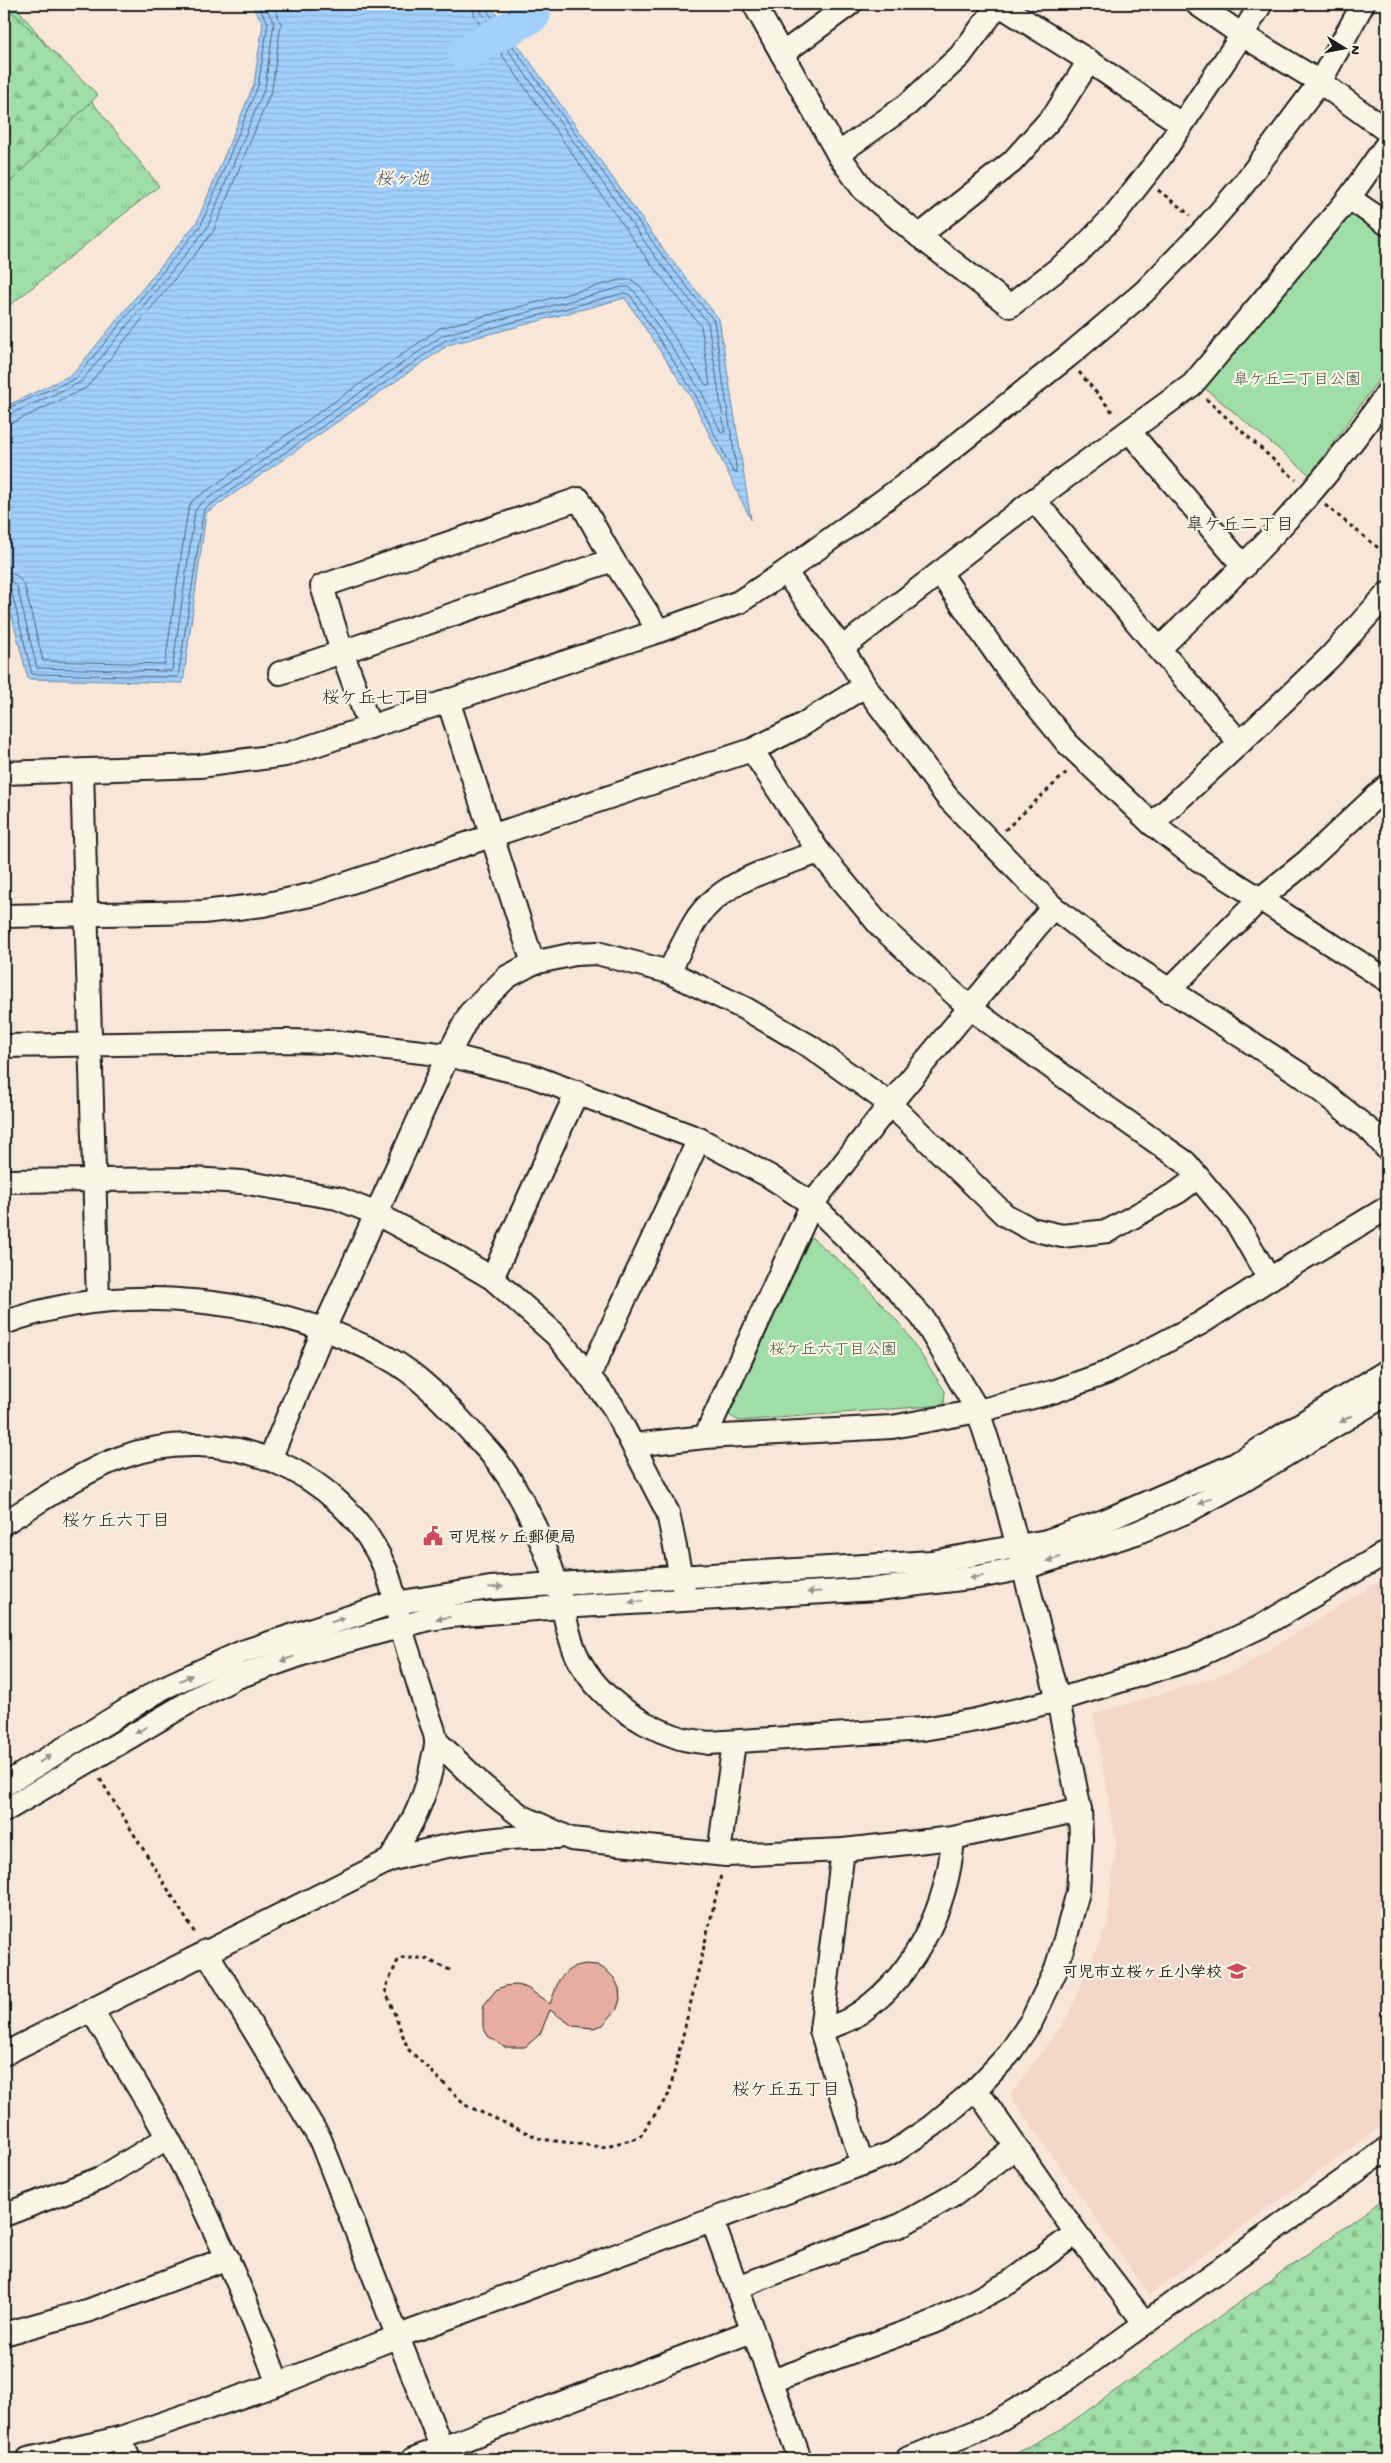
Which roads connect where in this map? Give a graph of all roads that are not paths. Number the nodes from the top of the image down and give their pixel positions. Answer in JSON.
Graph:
{"nodes":[{"id":1,"x":754,"y":4,"type":"edge"},
{"id":2,"x":850,"y":4,"type":"edge"},
{"id":3,"x":999,"y":4,"type":"edge"},
{"id":4,"x":1197,"y":4,"type":"edge"},
{"id":5,"x":1261,"y":4,"type":"edge"},
{"id":6,"x":1363,"y":4,"type":"edge"},
{"id":7,"x":1242,"y":35,"type":"junction"},
{"id":8,"x":782,"y":54,"type":"junction"},
{"id":9,"x":1089,"y":61,"type":"junction"},
{"id":10,"x":1320,"y":82,"type":"junction"},
{"id":11,"x":1181,"y":124,"type":"junction"},
{"id":12,"x":1387,"y":131,"type":"edge"},
{"id":13,"x":1387,"y":144,"type":"edge"},
{"id":14,"x":838,"y":154,"type":"junction"},
{"id":15,"x":1349,"y":198,"type":"junction"},
{"id":16,"x":1387,"y":224,"type":"edge"},
{"id":17,"x":919,"y":236,"type":"junction"},
{"id":18,"x":1387,"y":393,"type":"edge"},
{"id":19,"x":1129,"y":431,"type":"junction"},
{"id":20,"x":1034,"y":500,"type":"junction"},
{"id":21,"x":613,"y":560,"type":"junction"},
{"id":22,"x":1244,"y":567,"type":"junction"},
{"id":23,"x":785,"y":572,"type":"junction"},
{"id":24,"x":940,"y":573,"type":"junction"},
{"id":25,"x":1387,"y":594,"type":"edge"},
{"id":26,"x":659,"y":632,"type":"junction"},
{"id":27,"x":842,"y":648,"type":"junction"},
{"id":28,"x":1159,"y":649,"type":"junction"},
{"id":29,"x":342,"y":652,"type":"junction"},
{"id":30,"x":280,"y":673,"type":"dead end"},
{"id":31,"x":865,"y":686,"type":"junction"},
{"id":32,"x":448,"y":700,"type":"junction"},
{"id":33,"x":370,"y":727,"type":"junction"},
{"id":34,"x":1240,"y":744,"type":"junction"},
{"id":35,"x":752,"y":750,"type":"junction"},
{"id":36,"x":82,"y":771,"type":"junction"},
{"id":37,"x":4,"y":773,"type":"edge"},
{"id":38,"x":1387,"y":786,"type":"edge"},
{"id":39,"x":1152,"y":824,"type":"junction"},
{"id":40,"x":492,"y":835,"type":"junction"},
{"id":41,"x":819,"y":852,"type":"junction"},
{"id":42,"x":1260,"y":899,"type":"junction"},
{"id":43,"x":1053,"y":907,"type":"junction"},
{"id":44,"x":85,"y":914,"type":"junction"},
{"id":45,"x":4,"y":916,"type":"edge"},
{"id":46,"x":533,"y":963,"type":"junction"},
{"id":47,"x":669,"y":972,"type":"junction"},
{"id":48,"x":1386,"y":977,"type":"edge"},
{"id":49,"x":1168,"y":991,"type":"junction"},
{"id":50,"x":970,"y":1008,"type":"junction"},
{"id":51,"x":90,"y":1045,"type":"junction"},
{"id":52,"x":4,"y":1046,"type":"edge"},
{"id":53,"x":448,"y":1055,"type":"junction"},
{"id":54,"x":577,"y":1092,"type":"junction"},
{"id":55,"x":890,"y":1104,"type":"junction"},
{"id":56,"x":699,"y":1139,"type":"junction"},
{"id":57,"x":1387,"y":1149,"type":"edge"},
{"id":58,"x":1198,"y":1178,"type":"junction"},
{"id":59,"x":93,"y":1180,"type":"junction"},
{"id":60,"x":4,"y":1181,"type":"edge"},
{"id":61,"x":812,"y":1204,"type":"junction"},
{"id":62,"x":1387,"y":1208,"type":"edge"},
{"id":63,"x":377,"y":1214,"type":"junction"},
{"id":64,"x":492,"y":1278,"type":"junction"},
{"id":65,"x":1269,"y":1278,"type":"junction"},
{"id":66,"x":98,"y":1301,"type":"junction"},
{"id":67,"x":4,"y":1323,"type":"edge"},
{"id":68,"x":324,"y":1329,"type":"junction"},
{"id":69,"x":1387,"y":1371,"type":"edge"},
{"id":70,"x":590,"y":1376,"type":"junction"},
{"id":71,"x":1387,"y":1394,"type":"edge"},
{"id":72,"x":978,"y":1411,"type":"junction"},
{"id":73,"x":705,"y":1437,"type":"junction"},
{"id":74,"x":633,"y":1445,"type":"junction"},
{"id":75,"x":270,"y":1459,"type":"junction"},
{"id":76,"x":4,"y":1523,"type":"edge"},
{"id":77,"x":1020,"y":1546,"type":"junction"},
{"id":78,"x":1387,"y":1552,"type":"edge"},
{"id":79,"x":1024,"y":1568,"type":"junction"},
{"id":80,"x":682,"y":1576,"type":"junction"},
{"id":81,"x":556,"y":1584,"type":"junction"},
{"id":82,"x":685,"y":1600,"type":"junction"},
{"id":83,"x":396,"y":1603,"type":"junction"},
{"id":84,"x":561,"y":1607,"type":"junction"},
{"id":85,"x":401,"y":1627,"type":"junction"},
{"id":86,"x":1058,"y":1700,"type":"junction"},
{"id":87,"x":436,"y":1741,"type":"junction"},
{"id":88,"x":734,"y":1742,"type":"junction"},
{"id":89,"x":4,"y":1785,"type":"edge"},
{"id":90,"x":1080,"y":1810,"type":"junction"},
{"id":91,"x":4,"y":1811,"type":"edge"},
{"id":92,"x":569,"y":1838,"type":"junction"},
{"id":93,"x":953,"y":1838,"type":"junction"},
{"id":94,"x":843,"y":1850,"type":"junction"},
{"id":95,"x":722,"y":1854,"type":"junction"},
{"id":96,"x":390,"y":1860,"type":"junction"},
{"id":97,"x":206,"y":1951,"type":"junction"},
{"id":98,"x":92,"y":2011,"type":"junction"},
{"id":99,"x":821,"y":2030,"type":"junction"},
{"id":100,"x":4,"y":2054,"type":"edge"},
{"id":101,"x":976,"y":2089,"type":"junction"},
{"id":102,"x":168,"y":2138,"type":"junction"},
{"id":103,"x":1016,"y":2147,"type":"junction"},
{"id":104,"x":1387,"y":2149,"type":"edge"},
{"id":105,"x":862,"y":2164,"type":"junction"},
{"id":106,"x":4,"y":2215,"type":"edge"},
{"id":107,"x":712,"y":2220,"type":"junction"},
{"id":108,"x":1076,"y":2234,"type":"junction"},
{"id":109,"x":228,"y":2258,"type":"junction"},
{"id":110,"x":738,"y":2287,"type":"junction"},
{"id":111,"x":1144,"y":2322,"type":"junction"},
{"id":112,"x":752,"y":2331,"type":"junction"},
{"id":113,"x":4,"y":2334,"type":"edge"},
{"id":114,"x":399,"y":2336,"type":"junction"},
{"id":115,"x":772,"y":2381,"type":"junction"},
{"id":116,"x":278,"y":2384,"type":"junction"},
{"id":117,"x":120,"y":2438,"type":"junction"},
{"id":118,"x":445,"y":2454,"type":"edge"},
{"id":119,"x":28,"y":2459,"type":"edge"},
{"id":120,"x":128,"y":2459,"type":"edge"},
{"id":121,"x":413,"y":2459,"type":"edge"},
{"id":122,"x":800,"y":2459,"type":"edge"},
{"id":123,"x":907,"y":2459,"type":"edge"}],
"edges":[{"from":1,"to":8,"type":"street"},
{"from":2,"to":8,"type":"street"},
{"from":3,"to":9,"type":"street"},
{"from":3,"to":14,"type":"street"},
{"from":4,"to":7,"type":"street"},
{"from":5,"to":7,"type":"street"},
{"from":6,"to":10,"type":"street"},
{"from":7,"to":10,"type":"street"},
{"from":7,"to":11,"type":"street"},
{"from":8,"to":14,"type":"street"},
{"from":9,"to":11,"type":"street"},
{"from":9,"to":17,"type":"street"},
{"from":10,"to":12,"type":"street"},
{"from":10,"to":23,"type":"street"},
{"from":11,"to":17,"type":"street"},
{"from":13,"to":15,"type":"street"},
{"from":14,"to":17,"type":"street"},
{"from":15,"to":16,"type":"street"},
{"from":15,"to":19,"type":"street"},
{"from":18,"to":22,"type":"street"},
{"from":19,"to":20,"type":"street"},
{"from":19,"to":22,"type":"street"},
{"from":20,"to":24,"type":"street"},
{"from":20,"to":28,"type":"street"},
{"from":21,"to":26,"type":"street"},
{"from":21,"to":29,"type":"street"},
{"from":21,"to":29,"type":"street"},
{"from":22,"to":28,"type":"street"},
{"from":23,"to":26,"type":"street"},
{"from":23,"to":27,"type":"street"},
{"from":24,"to":27,"type":"street"},
{"from":24,"to":39,"type":"street"},
{"from":25,"to":34,"type":"street"},
{"from":26,"to":32,"type":"street"},
{"from":27,"to":31,"type":"street"},
{"from":28,"to":34,"type":"street"},
{"from":29,"to":30,"type":"street"},
{"from":29,"to":33,"type":"street"},
{"from":31,"to":35,"type":"street"},
{"from":31,"to":43,"type":"street"},
{"from":32,"to":33,"type":"street"},
{"from":32,"to":40,"type":"street"},
{"from":33,"to":36,"type":"street"},
{"from":34,"to":39,"type":"street"},
{"from":35,"to":40,"type":"street"},
{"from":35,"to":41,"type":"street"},
{"from":36,"to":37,"type":"street"},
{"from":36,"to":44,"type":"street"},
{"from":38,"to":42,"type":"street"},
{"from":39,"to":42,"type":"street"},
{"from":40,"to":44,"type":"street"},
{"from":40,"to":46,"type":"street"},
{"from":41,"to":47,"type":"street"},
{"from":41,"to":50,"type":"street"},
{"from":42,"to":48,"type":"street"},
{"from":42,"to":49,"type":"street"},
{"from":43,"to":49,"type":"street"},
{"from":43,"to":50,"type":"street"},
{"from":44,"to":45,"type":"street"},
{"from":44,"to":51,"type":"street"},
{"from":46,"to":47,"type":"street"},
{"from":46,"to":53,"type":"street"},
{"from":47,"to":55,"type":"street"},
{"from":49,"to":57,"type":"street"},
{"from":50,"to":55,"type":"street"},
{"from":50,"to":58,"type":"street"},
{"from":51,"to":52,"type":"street"},
{"from":51,"to":53,"type":"street"},
{"from":51,"to":59,"type":"street"},
{"from":53,"to":54,"type":"street"},
{"from":53,"to":63,"type":"street"},
{"from":54,"to":56,"type":"street"},
{"from":54,"to":64,"type":"street"},
{"from":55,"to":58,"type":"street"},
{"from":55,"to":61,"type":"street"},
{"from":56,"to":61,"type":"street"},
{"from":56,"to":70,"type":"street"},
{"from":58,"to":65,"type":"street"},
{"from":59,"to":60,"type":"street"},
{"from":59,"to":63,"type":"street"},
{"from":59,"to":66,"type":"street"},
{"from":61,"to":72,"type":"street"},
{"from":61,"to":73,"type":"street"},
{"from":62,"to":65,"type":"street"},
{"from":63,"to":64,"type":"street"},
{"from":63,"to":68,"type":"street"},
{"from":64,"to":70,"type":"street"},
{"from":65,"to":72,"type":"street"},
{"from":66,"to":67,"type":"street"},
{"from":66,"to":68,"type":"street"},
{"from":68,"to":75,"type":"street"},
{"from":68,"to":81,"type":"street"},
{"from":69,"to":77,"type":"street"},
{"from":70,"to":74,"type":"street"},
{"from":71,"to":79,"type":"street","one_way":true},
{"from":72,"to":73,"type":"street"},
{"from":72,"to":77,"type":"street"},
{"from":73,"to":74,"type":"street"},
{"from":74,"to":80,"type":"street"},
{"from":75,"to":76,"type":"street"},
{"from":75,"to":83,"type":"street"},
{"from":77,"to":79,"type":"street"},
{"from":77,"to":80,"type":"street"},
{"from":78,"to":86,"type":"street"},
{"from":79,"to":82,"type":"street","one_way":true},
{"from":79,"to":86,"type":"street"},
{"from":80,"to":81,"type":"street"},
{"from":80,"to":82,"type":"street"},
{"from":83,"to":81,"type":"street","one_way":true},
{"from":81,"to":84,"type":"street"},
{"from":82,"to":84,"type":"street","one_way":true},
{"from":83,"to":85,"type":"street"},
{"from":89,"to":83,"type":"street","one_way":true},
{"from":84,"to":85,"type":"street","one_way":true},
{"from":84,"to":88,"type":"street"},
{"from":85,"to":87,"type":"street"},
{"from":85,"to":91,"type":"street","one_way":true},
{"from":86,"to":88,"type":"street"},
{"from":86,"to":90,"type":"street"},
{"from":87,"to":92,"type":"street"},
{"from":87,"to":96,"type":"street"},
{"from":88,"to":95,"type":"street"},
{"from":90,"to":93,"type":"street"},
{"from":90,"to":101,"type":"street"},
{"from":92,"to":95,"type":"street"},
{"from":92,"to":96,"type":"street"},
{"from":93,"to":94,"type":"street"},
{"from":93,"to":99,"type":"street"},
{"from":94,"to":95,"type":"street"},
{"from":94,"to":99,"type":"street"},
{"from":96,"to":97,"type":"street"},
{"from":97,"to":98,"type":"street"},
{"from":97,"to":114,"type":"street"},
{"from":98,"to":100,"type":"street"},
{"from":98,"to":102,"type":"street"},
{"from":99,"to":105,"type":"street"},
{"from":101,"to":103,"type":"street"},
{"from":101,"to":105,"type":"street"},
{"from":102,"to":106,"type":"street"},
{"from":102,"to":109,"type":"street"},
{"from":103,"to":108,"type":"street"},
{"from":103,"to":110,"type":"street"},
{"from":104,"to":111,"type":"street"},
{"from":105,"to":107,"type":"street"},
{"from":107,"to":110,"type":"street"},
{"from":107,"to":114,"type":"street"},
{"from":108,"to":111,"type":"street"},
{"from":108,"to":115,"type":"street"},
{"from":109,"to":113,"type":"street"},
{"from":109,"to":116,"type":"street"},
{"from":110,"to":112,"type":"street"},
{"from":111,"to":123,"type":"street"},
{"from":112,"to":115,"type":"street"},
{"from":112,"to":118,"type":"street"},
{"from":114,"to":116,"type":"street"},
{"from":114,"to":118,"type":"street"},
{"from":115,"to":122,"type":"street"},
{"from":116,"to":117,"type":"street"},
{"from":117,"to":119,"type":"street"},
{"from":117,"to":120,"type":"street"},
{"from":118,"to":121,"type":"street"}]}
